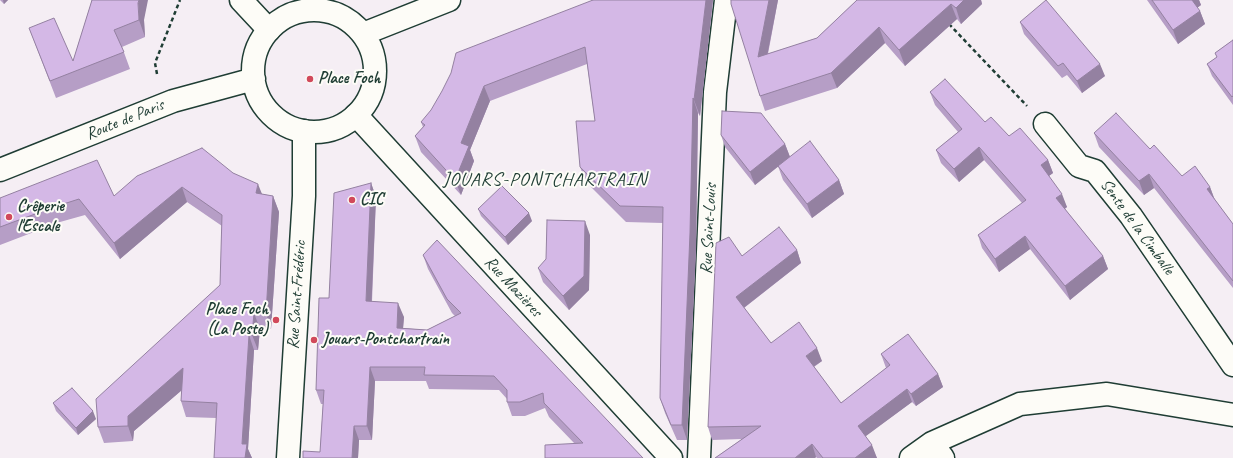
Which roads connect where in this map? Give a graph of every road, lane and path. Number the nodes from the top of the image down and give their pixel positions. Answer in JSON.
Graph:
{"nodes":[{"id":1,"x":180,"y":0,"type":"edge"},
{"id":2,"x":242,"y":0,"type":"edge"},
{"id":3,"x":449,"y":0,"type":"edge"},
{"id":4,"x":726,"y":0,"type":"edge"},
{"id":5,"x":947,"y":22,"type":"edge"},
{"id":6,"x":269,"y":30,"type":"junction"},
{"id":7,"x":363,"y":34,"type":"junction"},
{"id":8,"x":157,"y":74,"type":"dead end"},
{"id":9,"x":254,"y":79,"type":"junction"},
{"id":10,"x":356,"y":115,"type":"junction"},
{"id":11,"x":1045,"y":124,"type":"joint"},
{"id":12,"x":304,"y":131,"type":"junction"},
{"id":13,"x":0,"y":170,"type":"edge"},
{"id":14,"x":1233,"y":364,"type":"edge"},
{"id":15,"x":1233,"y":415,"type":"edge"},
{"id":16,"x":938,"y":451,"type":"edge"},
{"id":17,"x":288,"y":458,"type":"edge"},
{"id":18,"x":671,"y":458,"type":"edge"},
{"id":19,"x":699,"y":458,"type":"edge"},
{"id":20,"x":911,"y":458,"type":"edge"}],
"edges":[{"from":1,"to":8,"type":"path"},
{"from":2,"to":6,"type":"street"},
{"from":3,"to":7,"type":"street"},
{"from":4,"to":19,"type":"street","name":"Rue Saint-Louis"},
{"from":5,"to":11,"type":"path"},
{"from":6,"to":7,"type":"street"},
{"from":6,"to":9,"type":"street"},
{"from":7,"to":10,"type":"street"},
{"from":9,"to":12,"type":"street"},
{"from":9,"to":13,"type":"street","name":"Route de Paris"},
{"from":10,"to":12,"type":"street"},
{"from":10,"to":18,"type":"street","name":"Rue Mazières"},
{"from":11,"to":14,"type":"street","name":"Sente de la Cimballe"},
{"from":12,"to":17,"type":"street","name":"Rue Saint-Frédéric"},
{"from":15,"to":16,"type":"street"},
{"from":16,"to":20,"type":"street"}]}
